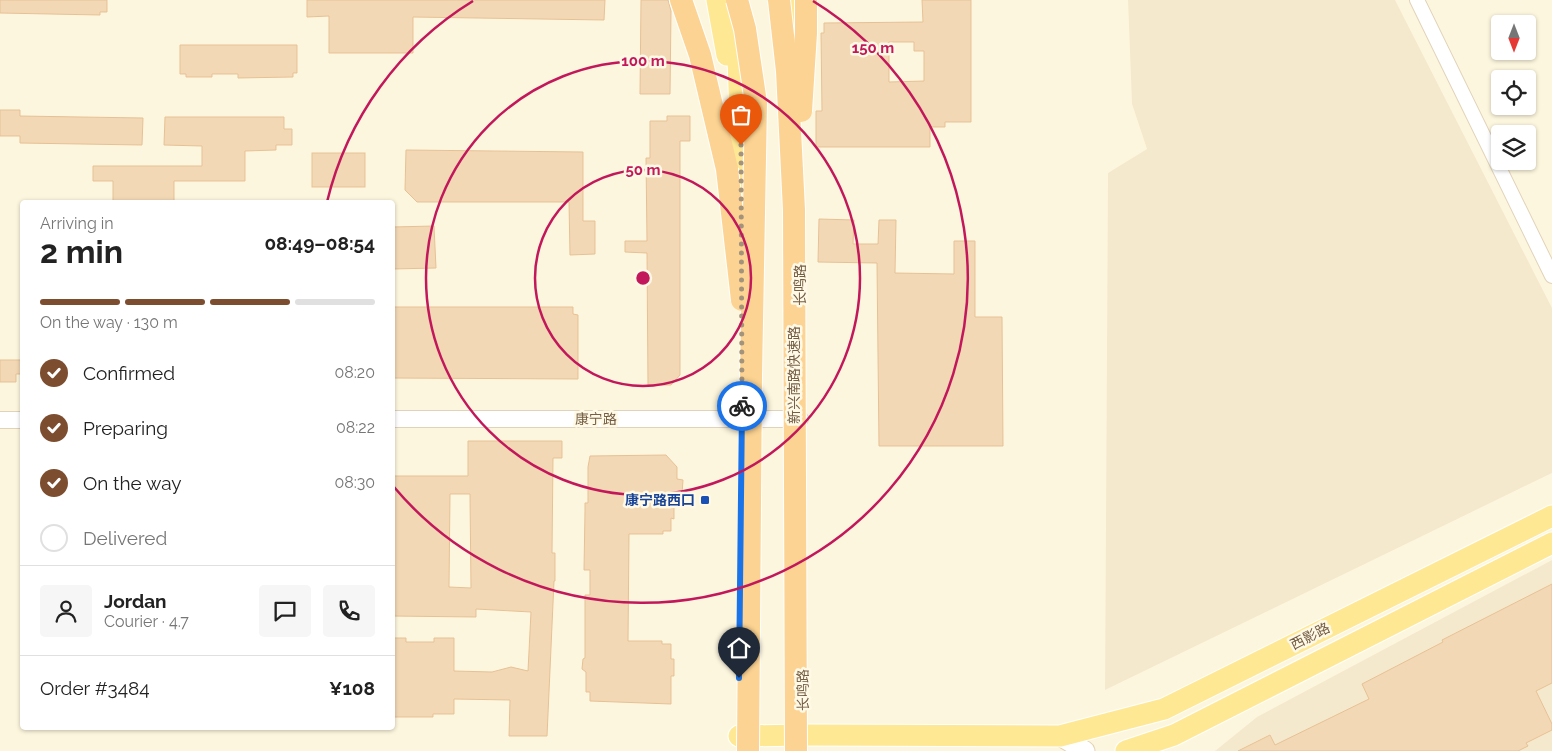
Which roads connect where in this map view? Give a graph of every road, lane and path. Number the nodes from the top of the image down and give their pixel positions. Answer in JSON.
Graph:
{"nodes":[{"id":1,"x":681,"y":0,"type":"edge"},
{"id":2,"x":717,"y":0,"type":"edge"},
{"id":3,"x":736,"y":0,"type":"edge"},
{"id":4,"x":780,"y":0,"type":"edge"},
{"id":5,"x":793,"y":0,"type":"edge"},
{"id":6,"x":806,"y":0,"type":"edge"},
{"id":7,"x":1417,"y":0,"type":"edge"},
{"id":8,"x":741,"y":129,"type":"junction"},
{"id":9,"x":794,"y":210,"type":"junction"},
{"id":10,"x":1552,"y":276,"type":"edge"},
{"id":11,"x":751,"y":376,"type":"junction"},
{"id":12,"x":395,"y":419,"type":"edge"},
{"id":13,"x":742,"y":419,"type":"junction"},
{"id":14,"x":800,"y":419,"type":"junction"},
{"id":15,"x":0,"y":420,"type":"edge"},
{"id":16,"x":20,"y":420,"type":"edge"},
{"id":17,"x":1552,"y":516,"type":"edge"},
{"id":18,"x":1552,"y":543,"type":"edge"},
{"id":19,"x":1174,"y":735,"type":"junction"},
{"id":20,"x":1060,"y":736,"type":"junction"},
{"id":21,"x":742,"y":746,"type":"edge"},
{"id":22,"x":801,"y":746,"type":"edge"},
{"id":23,"x":1086,"y":751,"type":"edge"},
{"id":24,"x":1126,"y":751,"type":"edge"},
{"id":25,"x":1160,"y":751,"type":"edge"}],
"edges":[{"from":1,"to":11,"type":"highway","bridge":true},
{"from":2,"to":8,"type":"main road"},
{"from":3,"to":8,"type":"main road"},
{"from":3,"to":11,"type":"highway","bridge":true},
{"from":4,"to":9,"type":"highway","name":"新兴南路快速路","bridge":true},
{"from":5,"to":14,"type":"main road","name":"长鸣路"},
{"from":6,"to":9,"type":"highway","bridge":true},
{"from":7,"to":10,"type":"street"},
{"from":8,"to":13,"type":"main road"},
{"from":9,"to":22,"type":"highway","name":"新兴南路快速路","bridge":true},
{"from":11,"to":21,"type":"highway","bridge":true},
{"from":12,"to":13,"type":"street","name":"康宁路"},
{"from":13,"to":14,"type":"street","name":"康宁路"},
{"from":13,"to":21,"type":"main road"},
{"from":14,"to":22,"type":"main road","name":"长鸣路"},
{"from":15,"to":16,"type":"street"},
{"from":17,"to":20,"type":"main road","name":"西影路"},
{"from":18,"to":19,"type":"main road","name":"西影路"},
{"from":19,"to":24,"type":"main road"},
{"from":19,"to":25,"type":"main road"},
{"from":20,"to":22,"type":"main road","name":"西影路"},
{"from":20,"to":23,"type":"main road"},
{"from":21,"to":22,"type":"main road","name":"西影路"}]}
